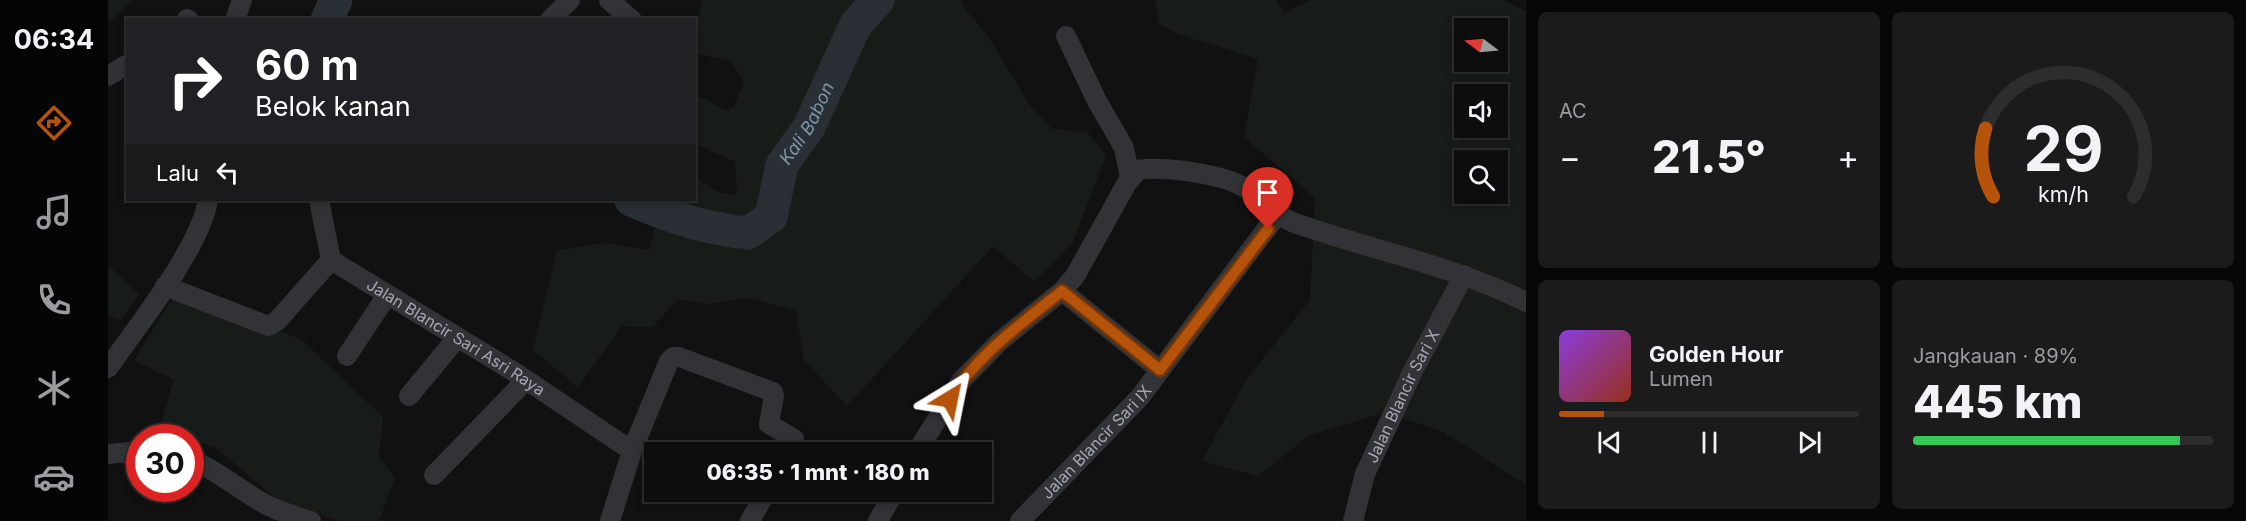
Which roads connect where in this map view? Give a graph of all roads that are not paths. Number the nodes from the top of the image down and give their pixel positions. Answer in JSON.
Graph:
{"nodes":[{"id":1,"x":242,"y":0,"type":"edge"},
{"id":2,"x":570,"y":0,"type":"edge"},
{"id":3,"x":609,"y":0,"type":"edge"},
{"id":4,"x":237,"y":18,"type":"edge"},
{"id":5,"x":552,"y":18,"type":"edge"},
{"id":6,"x":630,"y":18,"type":"edge"},
{"id":7,"x":1066,"y":36,"type":"dead end"},
{"id":8,"x":126,"y":65,"type":"edge"},
{"id":9,"x":108,"y":76,"type":"edge"},
{"id":10,"x":1130,"y":178,"type":"junction"},
{"id":11,"x":206,"y":201,"type":"edge"},
{"id":12,"x":319,"y":201,"type":"edge"},
{"id":13,"x":1277,"y":215,"type":"junction"},
{"id":14,"x":331,"y":260,"type":"junction"},
{"id":15,"x":1464,"y":275,"type":"junction"},
{"id":16,"x":165,"y":286,"type":"junction"},
{"id":17,"x":1062,"y":291,"type":"junction"},
{"id":18,"x":387,"y":295,"type":"junction"},
{"id":19,"x":1526,"y":302,"type":"edge"},
{"id":20,"x":457,"y":338,"type":"junction"},
{"id":21,"x":347,"y":356,"type":"dead end"},
{"id":22,"x":110,"y":361,"type":"edge"},
{"id":23,"x":1160,"y":370,"type":"junction"},
{"id":24,"x":526,"y":380,"type":"junction"},
{"id":25,"x":409,"y":396,"type":"dead end"},
{"id":26,"x":794,"y":442,"type":"edge"},
{"id":27,"x":923,"y":442,"type":"edge"},
{"id":28,"x":632,"y":451,"type":"junction"},
{"id":29,"x":126,"y":452,"type":"edge"},
{"id":30,"x":108,"y":454,"type":"edge"},
{"id":31,"x":204,"y":465,"type":"edge"},
{"id":32,"x":434,"y":475,"type":"dead end"},
{"id":33,"x":760,"y":502,"type":"edge"},
{"id":34,"x":889,"y":502,"type":"edge"},
{"id":35,"x":311,"y":521,"type":"edge"},
{"id":36,"x":610,"y":521,"type":"edge"},
{"id":37,"x":750,"y":521,"type":"edge"},
{"id":38,"x":879,"y":521,"type":"edge"},
{"id":39,"x":1020,"y":521,"type":"edge"},
{"id":40,"x":1353,"y":521,"type":"edge"}],
"edges":[{"from":1,"to":4,"type":"street"},
{"from":2,"to":5,"type":"street"},
{"from":3,"to":6,"type":"street"},
{"from":7,"to":10,"type":"street"},
{"from":8,"to":9,"type":"street"},
{"from":10,"to":13,"type":"street"},
{"from":10,"to":17,"type":"street"},
{"from":11,"to":16,"type":"street"},
{"from":12,"to":14,"type":"street"},
{"from":13,"to":15,"type":"street"},
{"from":13,"to":23,"type":"street","name":"Jalan Blancir Sari IX"},
{"from":14,"to":16,"type":"street"},
{"from":14,"to":18,"type":"street","name":"Jalan Blancir Sari Asri Raya"},
{"from":15,"to":19,"type":"street"},
{"from":15,"to":40,"type":"street","name":"Jalan Blancir Sari X"},
{"from":16,"to":22,"type":"street"},
{"from":17,"to":23,"type":"street"},
{"from":17,"to":27,"type":"street"},
{"from":18,"to":20,"type":"street","name":"Jalan Blancir Sari Asri Raya"},
{"from":18,"to":21,"type":"street"},
{"from":20,"to":24,"type":"street","name":"Jalan Blancir Sari Asri Raya"},
{"from":20,"to":25,"type":"street"},
{"from":23,"to":39,"type":"street","name":"Jalan Blancir Sari IX"},
{"from":24,"to":28,"type":"street","name":"Jalan Blancir Sari Asri Raya"},
{"from":24,"to":32,"type":"street"},
{"from":26,"to":28,"type":"street"},
{"from":28,"to":36,"type":"street"},
{"from":29,"to":30,"type":"street"},
{"from":31,"to":35,"type":"street"},
{"from":33,"to":37,"type":"street"},
{"from":34,"to":38,"type":"street"}]}
